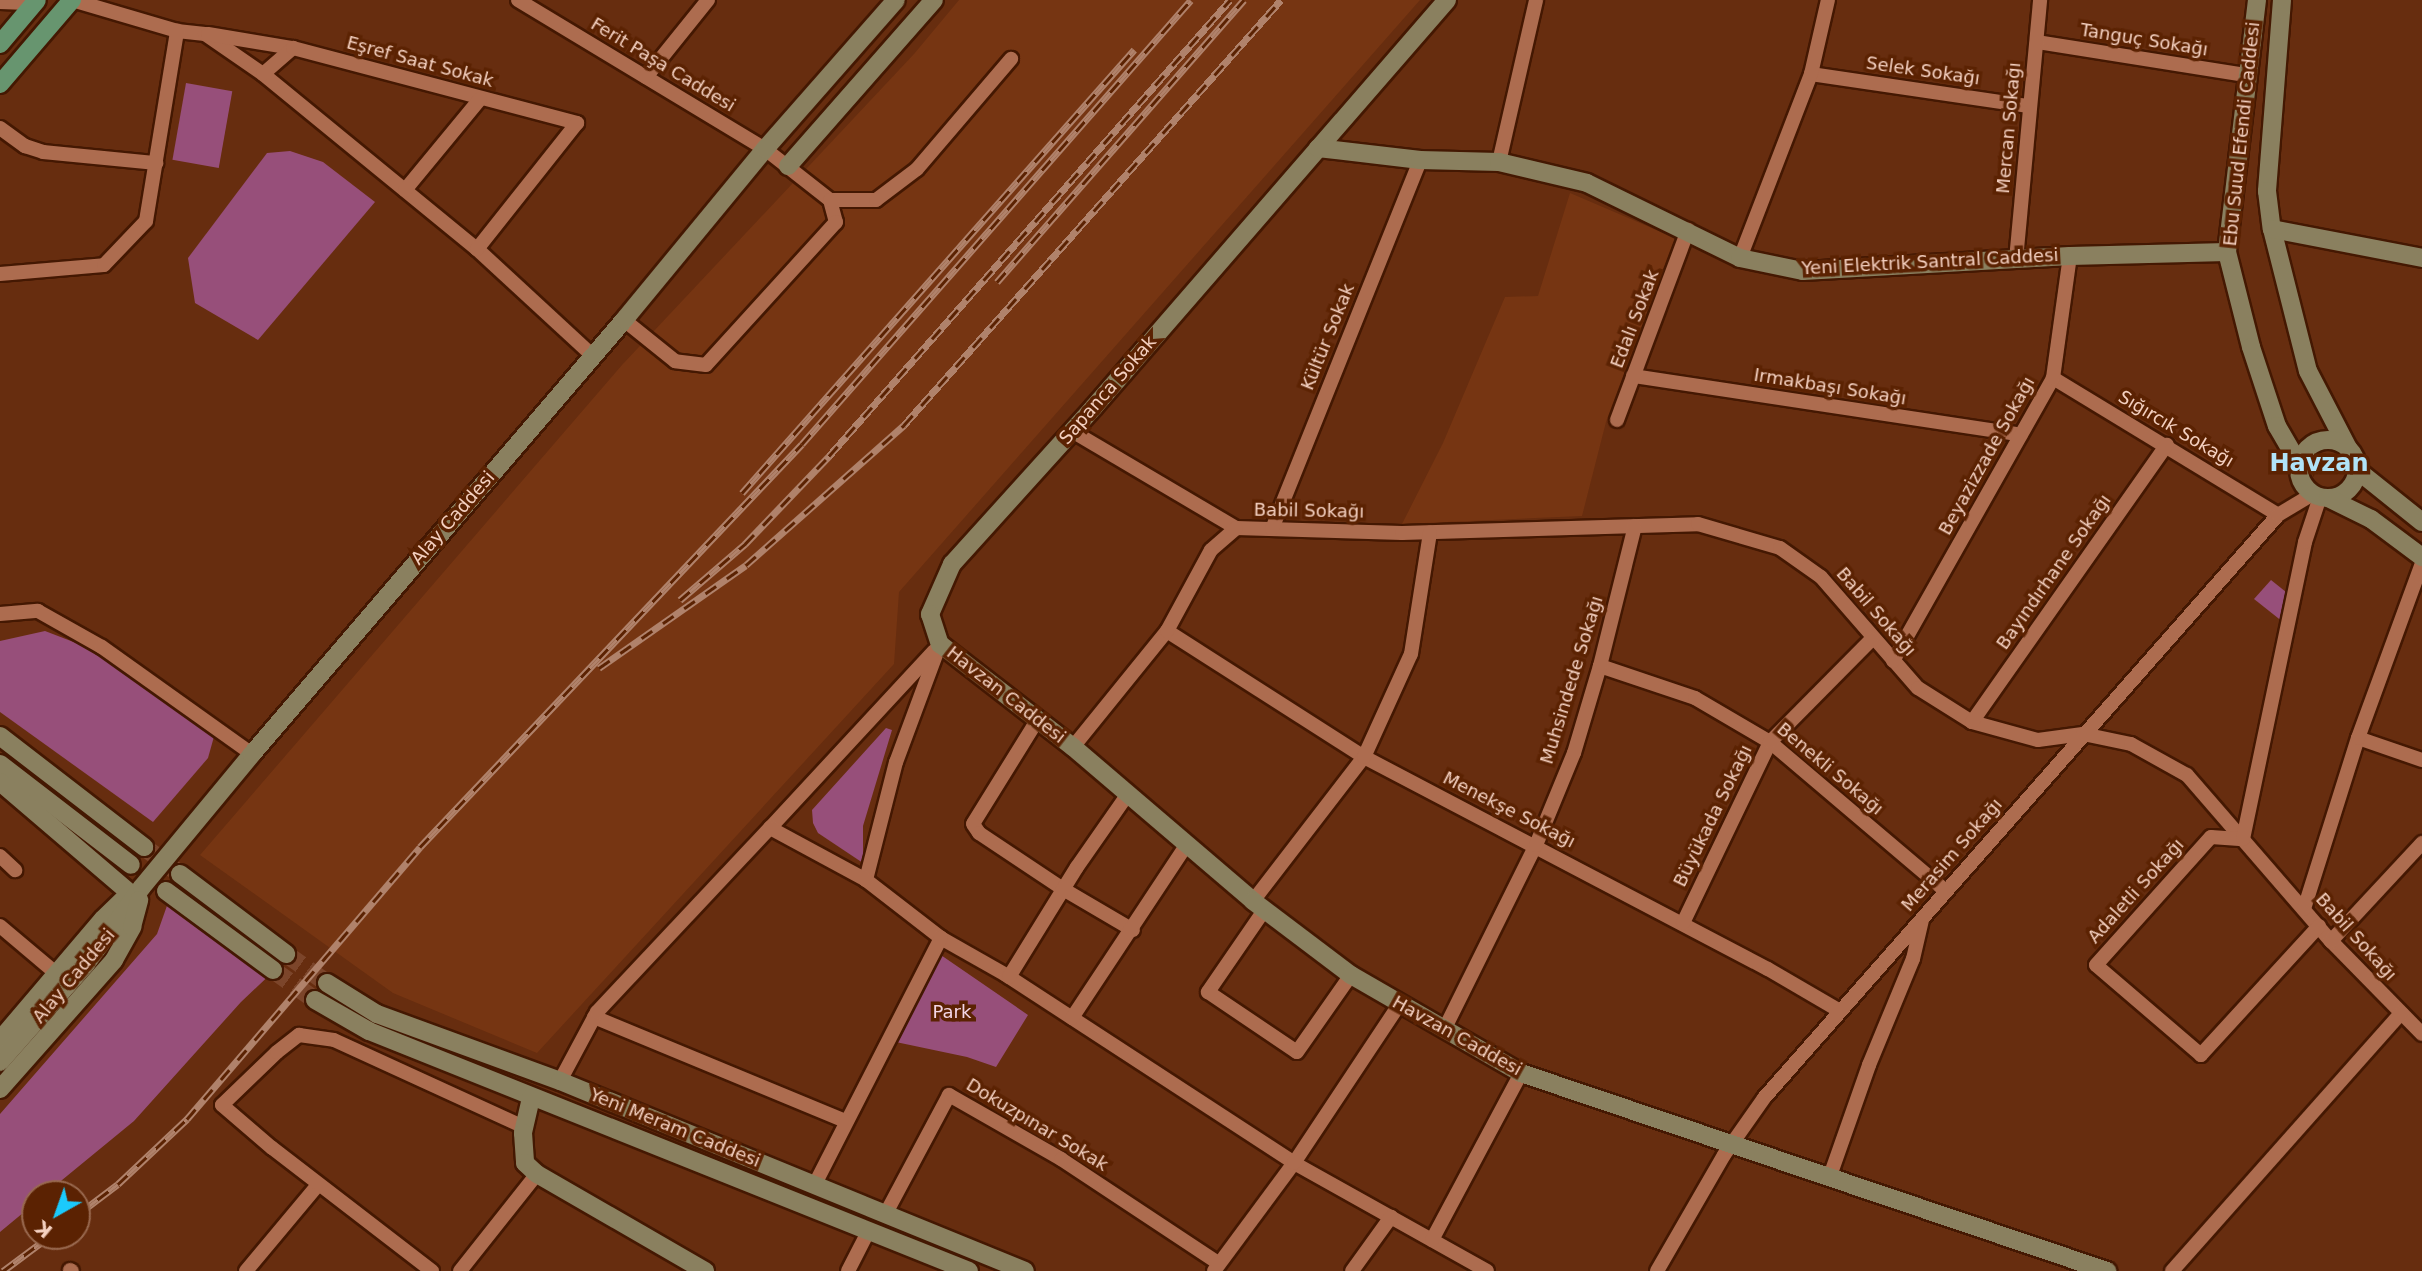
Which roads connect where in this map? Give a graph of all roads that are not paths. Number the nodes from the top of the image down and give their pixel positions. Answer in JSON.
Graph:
{"nodes":[{"id":1,"x":72,"y":0,"type":"edge"},
{"id":2,"x":518,"y":0,"type":"edge"},
{"id":3,"x":708,"y":0,"type":"edge"},
{"id":4,"x":896,"y":0,"type":"edge"},
{"id":5,"x":934,"y":0,"type":"edge"},
{"id":6,"x":1447,"y":0,"type":"edge"},
{"id":7,"x":1536,"y":0,"type":"edge"},
{"id":8,"x":1828,"y":0,"type":"edge"},
{"id":9,"x":2040,"y":0,"type":"edge"},
{"id":10,"x":2256,"y":0,"type":"edge"},
{"id":11,"x":2282,"y":0,"type":"edge"},
{"id":12,"x":0,"y":2,"type":"edge"},
{"id":13,"x":35,"y":2,"type":"edge"},
{"id":14,"x":177,"y":32,"type":"junction"},
{"id":15,"x":205,"y":34,"type":"junction"},
{"id":16,"x":2036,"y":42,"type":"junction"},
{"id":17,"x":0,"y":44,"type":"edge"},
{"id":18,"x":293,"y":48,"type":"junction"},
{"id":19,"x":1011,"y":59,"type":"dead end"},
{"id":20,"x":263,"y":74,"type":"junction"},
{"id":21,"x":1811,"y":74,"type":"junction"},
{"id":22,"x":2246,"y":75,"type":"junction"},
{"id":23,"x":646,"y":77,"type":"junction"},
{"id":24,"x":0,"y":84,"type":"edge"},
{"id":25,"x":481,"y":99,"type":"junction"},
{"id":26,"x":2029,"y":106,"type":"junction"},
{"id":27,"x":0,"y":128,"type":"edge"},
{"id":28,"x":1318,"y":148,"type":"junction"},
{"id":29,"x":765,"y":149,"type":"junction"},
{"id":30,"x":1420,"y":160,"type":"junction"},
{"id":31,"x":1499,"y":162,"type":"junction"},
{"id":32,"x":156,"y":163,"type":"junction"},
{"id":33,"x":788,"y":166,"type":"junction"},
{"id":34,"x":405,"y":190,"type":"junction"},
{"id":35,"x":830,"y":200,"type":"junction"},
{"id":36,"x":2272,"y":229,"type":"junction"},
{"id":37,"x":1688,"y":230,"type":"junction"},
{"id":38,"x":477,"y":249,"type":"junction"},
{"id":39,"x":2227,"y":251,"type":"junction"},
{"id":40,"x":2070,"y":256,"type":"junction"},
{"id":41,"x":1740,"y":258,"type":"junction"},
{"id":42,"x":2422,"y":258,"type":"edge"},
{"id":43,"x":2016,"y":260,"type":"junction"},
{"id":44,"x":0,"y":274,"type":"edge"},
{"id":45,"x":624,"y":320,"type":"junction"},
{"id":46,"x":593,"y":356,"type":"junction"},
{"id":47,"x":1633,"y":376,"type":"junction"},
{"id":48,"x":2053,"y":378,"type":"junction"},
{"id":49,"x":1617,"y":420,"type":"dead end"},
{"id":50,"x":1072,"y":431,"type":"junction"},
{"id":51,"x":2021,"y":435,"type":"junction"},
{"id":52,"x":2167,"y":445,"type":"junction"},
{"id":53,"x":2349,"y":450,"type":"junction"},
{"id":54,"x":2300,"y":464,"type":"junction"},
{"id":55,"x":2357,"y":470,"type":"junction"},
{"id":56,"x":2320,"y":496,"type":"junction"},
{"id":57,"x":2278,"y":515,"type":"junction"},
{"id":58,"x":2422,"y":522,"type":"edge"},
{"id":59,"x":1635,"y":526,"type":"junction"},
{"id":60,"x":1236,"y":528,"type":"junction"},
{"id":61,"x":1272,"y":529,"type":"junction"},
{"id":62,"x":1430,"y":532,"type":"junction"},
{"id":63,"x":2422,"y":560,"type":"edge"},
{"id":64,"x":0,"y":614,"type":"edge"},
{"id":65,"x":1167,"y":631,"type":"junction"},
{"id":66,"x":1872,"y":639,"type":"junction"},
{"id":67,"x":940,"y":644,"type":"junction"},
{"id":68,"x":1893,"y":661,"type":"junction"},
{"id":69,"x":1600,"y":666,"type":"junction"},
{"id":70,"x":1038,"y":719,"type":"junction"},
{"id":71,"x":1972,"y":722,"type":"junction"},
{"id":72,"x":2084,"y":734,"type":"junction"},
{"id":73,"x":0,"y":736,"type":"edge"},
{"id":74,"x":2358,"y":738,"type":"junction"},
{"id":75,"x":1770,"y":742,"type":"junction"},
{"id":76,"x":1073,"y":747,"type":"junction"},
{"id":77,"x":252,"y":754,"type":"junction"},
{"id":78,"x":1364,"y":757,"type":"junction"},
{"id":79,"x":2422,"y":760,"type":"edge"},
{"id":80,"x":0,"y":764,"type":"edge"},
{"id":81,"x":0,"y":782,"type":"edge"},
{"id":82,"x":1128,"y":794,"type":"junction"},
{"id":83,"x":771,"y":828,"type":"junction"},
{"id":84,"x":2243,"y":839,"type":"junction"},
{"id":85,"x":2422,"y":843,"type":"edge"},
{"id":86,"x":1187,"y":844,"type":"junction"},
{"id":87,"x":1536,"y":845,"type":"junction"},
{"id":88,"x":144,"y":847,"type":"tunnel mouth"},
{"id":89,"x":0,"y":856,"type":"edge"},
{"id":90,"x":131,"y":865,"type":"tunnel mouth"},
{"id":91,"x":15,"y":870,"type":"dead end"},
{"id":92,"x":180,"y":874,"type":"tunnel mouth"},
{"id":93,"x":866,"y":880,"type":"junction"},
{"id":94,"x":1063,"y":889,"type":"junction"},
{"id":95,"x":136,"y":890,"type":"junction"},
{"id":96,"x":166,"y":891,"type":"tunnel mouth"},
{"id":97,"x":1946,"y":891,"type":"junction"},
{"id":98,"x":1259,"y":905,"type":"junction"},
{"id":99,"x":2304,"y":909,"type":"junction"},
{"id":100,"x":1923,"y":918,"type":"junction"},
{"id":101,"x":1683,"y":923,"type":"junction"},
{"id":102,"x":0,"y":926,"type":"edge"},
{"id":103,"x":2319,"y":926,"type":"junction"},
{"id":104,"x":1133,"y":930,"type":"junction"},
{"id":105,"x":941,"y":938,"type":"junction"},
{"id":106,"x":2331,"y":941,"type":"junction"},
{"id":107,"x":286,"y":954,"type":"tunnel mouth"},
{"id":108,"x":273,"y":970,"type":"tunnel mouth"},
{"id":109,"x":57,"y":974,"type":"junction"},
{"id":110,"x":1351,"y":975,"type":"junction"},
{"id":111,"x":1009,"y":977,"type":"junction"},
{"id":112,"x":327,"y":983,"type":"tunnel mouth"},
{"id":113,"x":314,"y":1000,"type":"tunnel mouth"},
{"id":114,"x":1399,"y":1005,"type":"junction"},
{"id":115,"x":1840,"y":1011,"type":"junction"},
{"id":116,"x":2401,"y":1013,"type":"junction"},
{"id":117,"x":594,"y":1017,"type":"junction"},
{"id":118,"x":1072,"y":1018,"type":"junction"},
{"id":119,"x":1444,"y":1030,"type":"junction"},
{"id":120,"x":2422,"y":1033,"type":"edge"},
{"id":121,"x":0,"y":1040,"type":"edge"},
{"id":122,"x":0,"y":1062,"type":"edge"},
{"id":123,"x":1521,"y":1073,"type":"junction"},
{"id":124,"x":560,"y":1081,"type":"junction"},
{"id":125,"x":0,"y":1089,"type":"edge"},
{"id":126,"x":531,"y":1098,"type":"junction"},
{"id":127,"x":845,"y":1121,"type":"junction"},
{"id":128,"x":524,"y":1126,"type":"junction"},
{"id":129,"x":1733,"y":1142,"type":"junction"},
{"id":130,"x":1294,"y":1163,"type":"junction"},
{"id":131,"x":537,"y":1174,"type":"junction"},
{"id":132,"x":1830,"y":1176,"type":"junction"},
{"id":133,"x":318,"y":1185,"type":"junction"},
{"id":134,"x":814,"y":1186,"type":"junction"},
{"id":135,"x":885,"y":1215,"type":"junction"},
{"id":136,"x":1391,"y":1217,"type":"junction"},
{"id":137,"x":868,"y":1232,"type":"junction"},
{"id":138,"x":1432,"y":1240,"type":"junction"},
{"id":139,"x":2073,"y":1266,"type":"edge"},
{"id":140,"x":1216,"y":1267,"type":"edge"},
{"id":141,"x":246,"y":1271,"type":"edge"},
{"id":142,"x":432,"y":1271,"type":"edge"},
{"id":143,"x":460,"y":1271,"type":"edge"},
{"id":144,"x":705,"y":1271,"type":"edge"},
{"id":145,"x":848,"y":1271,"type":"edge"},
{"id":146,"x":969,"y":1271,"type":"edge"},
{"id":147,"x":1025,"y":1271,"type":"edge"},
{"id":148,"x":1352,"y":1271,"type":"edge"},
{"id":149,"x":1487,"y":1271,"type":"edge"},
{"id":150,"x":1657,"y":1271,"type":"edge"},
{"id":151,"x":2107,"y":1271,"type":"edge"},
{"id":152,"x":2172,"y":1271,"type":"edge"}],
"edges":[{"from":1,"to":14,"type":"street","name":"Eşref Saat Sokak"},
{"from":1,"to":24,"type":"main road"},
{"from":2,"to":23,"type":"street","name":"Ferit Paşa Caddesi"},
{"from":3,"to":23,"type":"street"},
{"from":4,"to":29,"type":"street","name":"Alay Caddesi"},
{"from":5,"to":33,"type":"street"},
{"from":6,"to":28,"type":"street","name":"Sapanca Sokak"},
{"from":7,"to":31,"type":"street"},
{"from":8,"to":21,"type":"street"},
{"from":9,"to":16,"type":"street","name":"Mercan Sokağı"},
{"from":10,"to":22,"type":"street","name":"Ebu Suud Efendi Caddesi"},
{"from":11,"to":36,"type":"street","name":"Ebu Suud Efendi Caddesi"},
{"from":12,"to":13,"type":"street"},
{"from":13,"to":17,"type":"main road"},
{"from":14,"to":15,"type":"street","name":"Eşref Saat Sokak"},
{"from":14,"to":32,"type":"street"},
{"from":15,"to":18,"type":"street","name":"Eşref Saat Sokak"},
{"from":15,"to":20,"type":"street"},
{"from":16,"to":22,"type":"street","name":"Tanguç Sokağı"},
{"from":16,"to":26,"type":"street","name":"Mercan Sokağı"},
{"from":18,"to":20,"type":"street"},
{"from":18,"to":25,"type":"street","name":"Eşref Saat Sokak"},
{"from":19,"to":35,"type":"street"},
{"from":20,"to":34,"type":"street"},
{"from":21,"to":26,"type":"street","name":"Selek Sokağı"},
{"from":21,"to":41,"type":"street"},
{"from":22,"to":39,"type":"street","name":"Ebu Suud Efendi Caddesi"},
{"from":23,"to":29,"type":"street","name":"Ferit Paşa Caddesi"},
{"from":25,"to":34,"type":"street"},
{"from":25,"to":38,"type":"street","name":"Eşref Saat Sokak"},
{"from":26,"to":43,"type":"street","name":"Mercan Sokağı"},
{"from":27,"to":32,"type":"street"},
{"from":28,"to":30,"type":"street","name":"Yeni Elektrik Santral Caddesi"},
{"from":28,"to":50,"type":"street","name":"Sapanca Sokak"},
{"from":29,"to":33,"type":"street","name":"Ferit Paşa Caddesi"},
{"from":29,"to":45,"type":"street","name":"Alay Caddesi"},
{"from":30,"to":31,"type":"street","name":"Yeni Elektrik Santral Caddesi"},
{"from":30,"to":61,"type":"street","name":"Kültür Sokak"},
{"from":31,"to":37,"type":"street","name":"Yeni Elektrik Santral Caddesi"},
{"from":32,"to":44,"type":"street"},
{"from":33,"to":35,"type":"street","name":"Ferit Paşa Caddesi"},
{"from":34,"to":38,"type":"street"},
{"from":35,"to":45,"type":"street"},
{"from":36,"to":42,"type":"street"},
{"from":36,"to":53,"type":"street","name":"Ebu Suud Efendi Caddesi"},
{"from":37,"to":41,"type":"street","name":"Yeni Elektrik Santral Caddesi"},
{"from":37,"to":47,"type":"street","name":"Edalı Sokak"},
{"from":38,"to":46,"type":"street"},
{"from":39,"to":40,"type":"street","name":"Yeni Elektrik Santral Caddesi"},
{"from":39,"to":54,"type":"street","name":"Ebu Suud Efendi Caddesi"},
{"from":40,"to":43,"type":"street","name":"Yeni Elektrik Santral Caddesi"},
{"from":40,"to":48,"type":"street","name":"Beyazizzade Sokağı"},
{"from":41,"to":43,"type":"street","name":"Yeni Elektrik Santral Caddesi"},
{"from":45,"to":46,"type":"street","name":"Alay Caddesi"},
{"from":46,"to":77,"type":"street","name":"Alay Caddesi"},
{"from":47,"to":49,"type":"street","name":"Edalı Sokak"},
{"from":47,"to":51,"type":"street","name":"Irmakbaşı Sokağı"},
{"from":48,"to":51,"type":"street","name":"Beyazizzade Sokağı"},
{"from":48,"to":52,"type":"street","name":"Sığırcık Sokağı"},
{"from":50,"to":60,"type":"street","name":"Babil Sokağı"},
{"from":50,"to":67,"type":"street","name":"Sapanca Sokak"},
{"from":51,"to":68,"type":"street","name":"Beyazizzade Sokağı"},
{"from":52,"to":57,"type":"street","name":"Sığırcık Sokağı"},
{"from":52,"to":71,"type":"street","name":"Bayındırhane Sokağı"},
{"from":53,"to":54,"type":"street"},
{"from":53,"to":55,"type":"street"},
{"from":54,"to":56,"type":"street"},
{"from":55,"to":56,"type":"street"},
{"from":55,"to":58,"type":"street"},
{"from":56,"to":57,"type":"street","name":"Merasim Sokağı"},
{"from":56,"to":63,"type":"street"},
{"from":56,"to":84,"type":"street"},
{"from":57,"to":72,"type":"street","name":"Merasim Sokağı"},
{"from":59,"to":62,"type":"street","name":"Babil Sokağı"},
{"from":59,"to":66,"type":"street","name":"Babil Sokağı"},
{"from":59,"to":69,"type":"street","name":"Muhsindede Sokağı"},
{"from":60,"to":61,"type":"street","name":"Babil Sokağı"},
{"from":60,"to":65,"type":"street"},
{"from":61,"to":62,"type":"street","name":"Babil Sokağı"},
{"from":62,"to":78,"type":"street"},
{"from":63,"to":74,"type":"street"},
{"from":64,"to":77,"type":"street"},
{"from":65,"to":76,"type":"street"},
{"from":65,"to":78,"type":"street","name":"Menekşe Sokağı"},
{"from":66,"to":68,"type":"street","name":"Babil Sokağı"},
{"from":66,"to":75,"type":"street","name":"Büyükada Sokağı"},
{"from":67,"to":70,"type":"street","name":"Havzan Caddesi"},
{"from":67,"to":83,"type":"street"},
{"from":67,"to":93,"type":"street"},
{"from":68,"to":71,"type":"street","name":"Babil Sokağı"},
{"from":69,"to":75,"type":"street","name":"Benekli Sokağı"},
{"from":69,"to":87,"type":"street","name":"Muhsindede Sokağı"},
{"from":70,"to":76,"type":"street","name":"Havzan Caddesi"},
{"from":70,"to":94,"type":"street"},
{"from":71,"to":72,"type":"street","name":"Babil Sokağı"},
{"from":72,"to":84,"type":"street","name":"Babil Sokağı"},
{"from":72,"to":97,"type":"street","name":"Merasim Sokağı"},
{"from":73,"to":88,"type":"street"},
{"from":74,"to":79,"type":"street"},
{"from":74,"to":99,"type":"street"},
{"from":75,"to":97,"type":"street","name":"Benekli Sokağı"},
{"from":75,"to":101,"type":"street","name":"Büyükada Sokağı"},
{"from":76,"to":82,"type":"street","name":"Havzan Caddesi"},
{"from":77,"to":95,"type":"street","name":"Alay Caddesi"},
{"from":78,"to":87,"type":"street","name":"Menekşe Sokağı"},
{"from":78,"to":98,"type":"street"},
{"from":80,"to":90,"type":"street"},
{"from":81,"to":95,"type":"street"},
{"from":82,"to":86,"type":"street","name":"Havzan Caddesi"},
{"from":82,"to":94,"type":"street"},
{"from":83,"to":93,"type":"street"},
{"from":83,"to":117,"type":"street"},
{"from":84,"to":99,"type":"street","name":"Babil Sokağı"},
{"from":84,"to":103,"type":"street","name":"Adaletli Sokağı"},
{"from":85,"to":106,"type":"street"},
{"from":86,"to":98,"type":"street","name":"Havzan Caddesi"},
{"from":86,"to":104,"type":"street"},
{"from":87,"to":101,"type":"street","name":"Menekşe Sokağı"},
{"from":87,"to":119,"type":"street","name":"Muhsindede Sokağı"},
{"from":89,"to":91,"type":"street"},
{"from":92,"to":107,"type":"street"},
{"from":93,"to":105,"type":"street"},
{"from":94,"to":104,"type":"street"},
{"from":94,"to":111,"type":"street"},
{"from":95,"to":109,"type":"street","name":"Alay Caddesi"},
{"from":95,"to":122,"type":"street","name":"Alay Caddesi"},
{"from":95,"to":125,"type":"street"},
{"from":96,"to":108,"type":"street"},
{"from":97,"to":100,"type":"street","name":"Merasim Sokağı"},
{"from":98,"to":110,"type":"street","name":"Havzan Caddesi"},
{"from":98,"to":110,"type":"street"},
{"from":99,"to":103,"type":"street","name":"Babil Sokağı"},
{"from":100,"to":115,"type":"street","name":"Merasim Sokağı"},
{"from":100,"to":132,"type":"street"},
{"from":101,"to":115,"type":"street","name":"Menekşe Sokağı"},
{"from":102,"to":109,"type":"street"},
{"from":103,"to":106,"type":"street","name":"Babil Sokağı"},
{"from":104,"to":118,"type":"street"},
{"from":105,"to":111,"type":"street"},
{"from":105,"to":127,"type":"street"},
{"from":106,"to":116,"type":"street","name":"Babil Sokağı"},
{"from":109,"to":121,"type":"street","name":"Alay Caddesi"},
{"from":110,"to":114,"type":"street","name":"Havzan Caddesi"},
{"from":111,"to":118,"type":"street"},
{"from":112,"to":124,"type":"street","name":"Yeni Meram Caddesi"},
{"from":113,"to":126,"type":"street","name":"Yeni Meram Caddesi"},
{"from":114,"to":119,"type":"street","name":"Havzan Caddesi"},
{"from":114,"to":130,"type":"street"},
{"from":115,"to":129,"type":"street","name":"Merasim Sokağı"},
{"from":116,"to":120,"type":"street","name":"Babil Sokağı"},
{"from":116,"to":152,"type":"street"},
{"from":117,"to":124,"type":"street"},
{"from":117,"to":127,"type":"street"},
{"from":118,"to":130,"type":"street"},
{"from":119,"to":123,"type":"street","name":"Havzan Caddesi"},
{"from":123,"to":129,"type":"street","name":"Havzan Caddesi"},
{"from":123,"to":138,"type":"street"},
{"from":124,"to":134,"type":"street","name":"Yeni Meram Caddesi"},
{"from":126,"to":128,"type":"street"},
{"from":126,"to":137,"type":"street","name":"Yeni Meram Caddesi"},
{"from":127,"to":134,"type":"street"},
{"from":128,"to":131,"type":"street"},
{"from":128,"to":133,"type":"street"},
{"from":129,"to":132,"type":"street","name":"Havzan Caddesi"},
{"from":129,"to":150,"type":"street","name":"Merasim Sokağı"},
{"from":130,"to":136,"type":"street"},
{"from":130,"to":140,"type":"street"},
{"from":131,"to":143,"type":"street"},
{"from":131,"to":144,"type":"street"},
{"from":132,"to":139,"type":"street","name":"Havzan Caddesi"},
{"from":133,"to":141,"type":"street"},
{"from":133,"to":142,"type":"street"},
{"from":134,"to":135,"type":"street","name":"Yeni Meram Caddesi"},
{"from":135,"to":140,"type":"street","name":"Dokuzpınar Sokak"},
{"from":135,"to":147,"type":"street","name":"Yeni Meram Caddesi"},
{"from":136,"to":138,"type":"street"},
{"from":136,"to":148,"type":"street"},
{"from":137,"to":145,"type":"street"},
{"from":137,"to":146,"type":"street","name":"Yeni Meram Caddesi"},
{"from":138,"to":149,"type":"street"},
{"from":139,"to":151,"type":"street","name":"Havzan Caddesi"}]}
